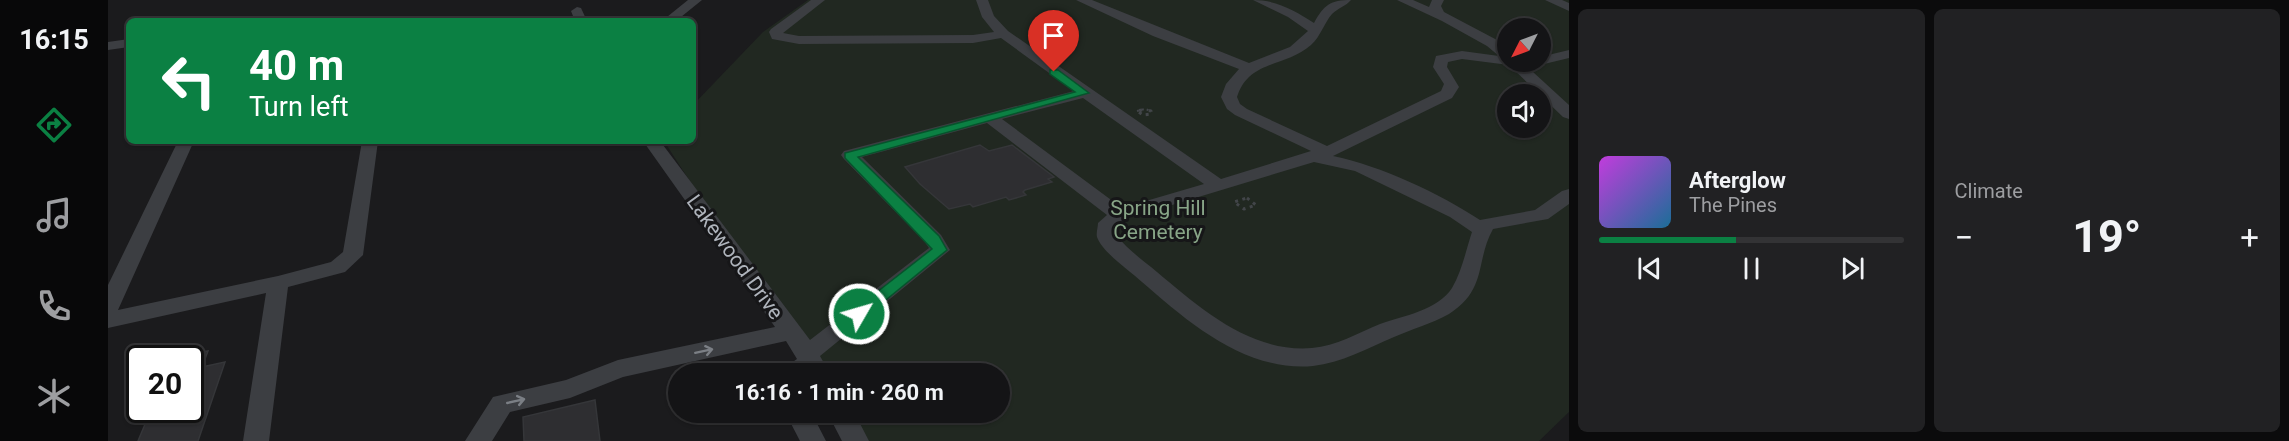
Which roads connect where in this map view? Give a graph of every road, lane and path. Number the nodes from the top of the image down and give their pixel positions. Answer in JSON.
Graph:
{"nodes":[{"id":1,"x":696,"y":0,"type":"edge"},
{"id":2,"x":819,"y":0,"type":"edge"},
{"id":3,"x":982,"y":0,"type":"edge"},
{"id":4,"x":1082,"y":0,"type":"edge"},
{"id":5,"x":1259,"y":0,"type":"edge"},
{"id":6,"x":1345,"y":0,"type":"edge"},
{"id":7,"x":1403,"y":0,"type":"edge"},
{"id":8,"x":1438,"y":0,"type":"edge"},
{"id":9,"x":1551,"y":0,"type":"edge"},
{"id":10,"x":1569,"y":8,"type":"edge"},
{"id":11,"x":1317,"y":9,"type":"junction"},
{"id":12,"x":1283,"y":10,"type":"junction"},
{"id":13,"x":1442,"y":17,"type":"junction"},
{"id":14,"x":672,"y":18,"type":"edge"},
{"id":15,"x":1315,"y":30,"type":"junction"},
{"id":16,"x":1004,"y":34,"type":"junction"},
{"id":17,"x":126,"y":43,"type":"edge"},
{"id":18,"x":108,"y":46,"type":"edge"},
{"id":19,"x":1497,"y":47,"type":"edge"},
{"id":20,"x":1569,"y":54,"type":"edge"},
{"id":21,"x":1497,"y":59,"type":"edge"},
{"id":22,"x":1551,"y":59,"type":"edge"},
{"id":23,"x":1248,"y":68,"type":"junction"},
{"id":24,"x":1524,"y":72,"type":"edge"},
{"id":25,"x":1083,"y":93,"type":"junction"},
{"id":26,"x":1569,"y":114,"type":"edge"},
{"id":27,"x":990,"y":118,"type":"junction"},
{"id":28,"x":185,"y":144,"type":"edge"},
{"id":29,"x":370,"y":144,"type":"edge"},
{"id":30,"x":653,"y":144,"type":"edge"},
{"id":31,"x":1320,"y":154,"type":"junction"},
{"id":32,"x":1218,"y":186,"type":"junction"},
{"id":33,"x":1569,"y":195,"type":"edge"},
{"id":34,"x":1234,"y":202,"type":"joint"},
{"id":35,"x":1119,"y":215,"type":"junction"},
{"id":36,"x":1482,"y":230,"type":"junction"},
{"id":37,"x":279,"y":283,"type":"junction"},
{"id":38,"x":108,"y":308,"type":"edge"},
{"id":39,"x":108,"y":320,"type":"edge"},
{"id":40,"x":791,"y":332,"type":"junction"},
{"id":41,"x":806,"y":363,"type":"edge"},
{"id":42,"x":810,"y":363,"type":"edge"},
{"id":43,"x":804,"y":423,"type":"edge"},
{"id":44,"x":846,"y":423,"type":"edge"},
{"id":45,"x":256,"y":441,"type":"edge"},
{"id":46,"x":478,"y":441,"type":"edge"},
{"id":47,"x":813,"y":441,"type":"edge"},
{"id":48,"x":856,"y":441,"type":"edge"}],
"edges":[{"from":1,"to":14,"type":"street"},
{"from":2,"to":16,"type":"street"},
{"from":3,"to":16,"type":"street"},
{"from":4,"to":23,"type":"street"},
{"from":5,"to":12,"type":"street"},
{"from":6,"to":11,"type":"street"},
{"from":7,"to":13,"type":"street"},
{"from":8,"to":13,"type":"street"},
{"from":9,"to":10,"type":"street"},
{"from":11,"to":12,"type":"street"},
{"from":11,"to":15,"type":"street"},
{"from":12,"to":15,"type":"street"},
{"from":13,"to":19,"type":"street"},
{"from":15,"to":23,"type":"street"},
{"from":16,"to":25,"type":"street"},
{"from":17,"to":18,"type":"street"},
{"from":20,"to":22,"type":"street"},
{"from":21,"to":31,"type":"street"},
{"from":23,"to":31,"type":"street"},
{"from":24,"to":26,"type":"street"},
{"from":25,"to":27,"type":"street"},
{"from":25,"to":32,"type":"street"},
{"from":27,"to":35,"type":"street"},
{"from":27,"to":42,"type":"street"},
{"from":28,"to":38,"type":"street"},
{"from":29,"to":37,"type":"street"},
{"from":30,"to":40,"type":"street","name":"Lakewood Drive"},
{"from":31,"to":32,"type":"street"},
{"from":31,"to":36,"type":"street"},
{"from":32,"to":35,"type":"street"},
{"from":33,"to":36,"type":"street"},
{"from":34,"to":34,"type":"path"},
{"from":35,"to":36,"type":"street"},
{"from":37,"to":39,"type":"street"},
{"from":37,"to":45,"type":"street"},
{"from":40,"to":41,"type":"street","name":"Lakewood Drive"},
{"from":46,"to":40,"type":"street","one_way":true},
{"from":43,"to":47,"type":"street"},
{"from":44,"to":48,"type":"street"}]}
